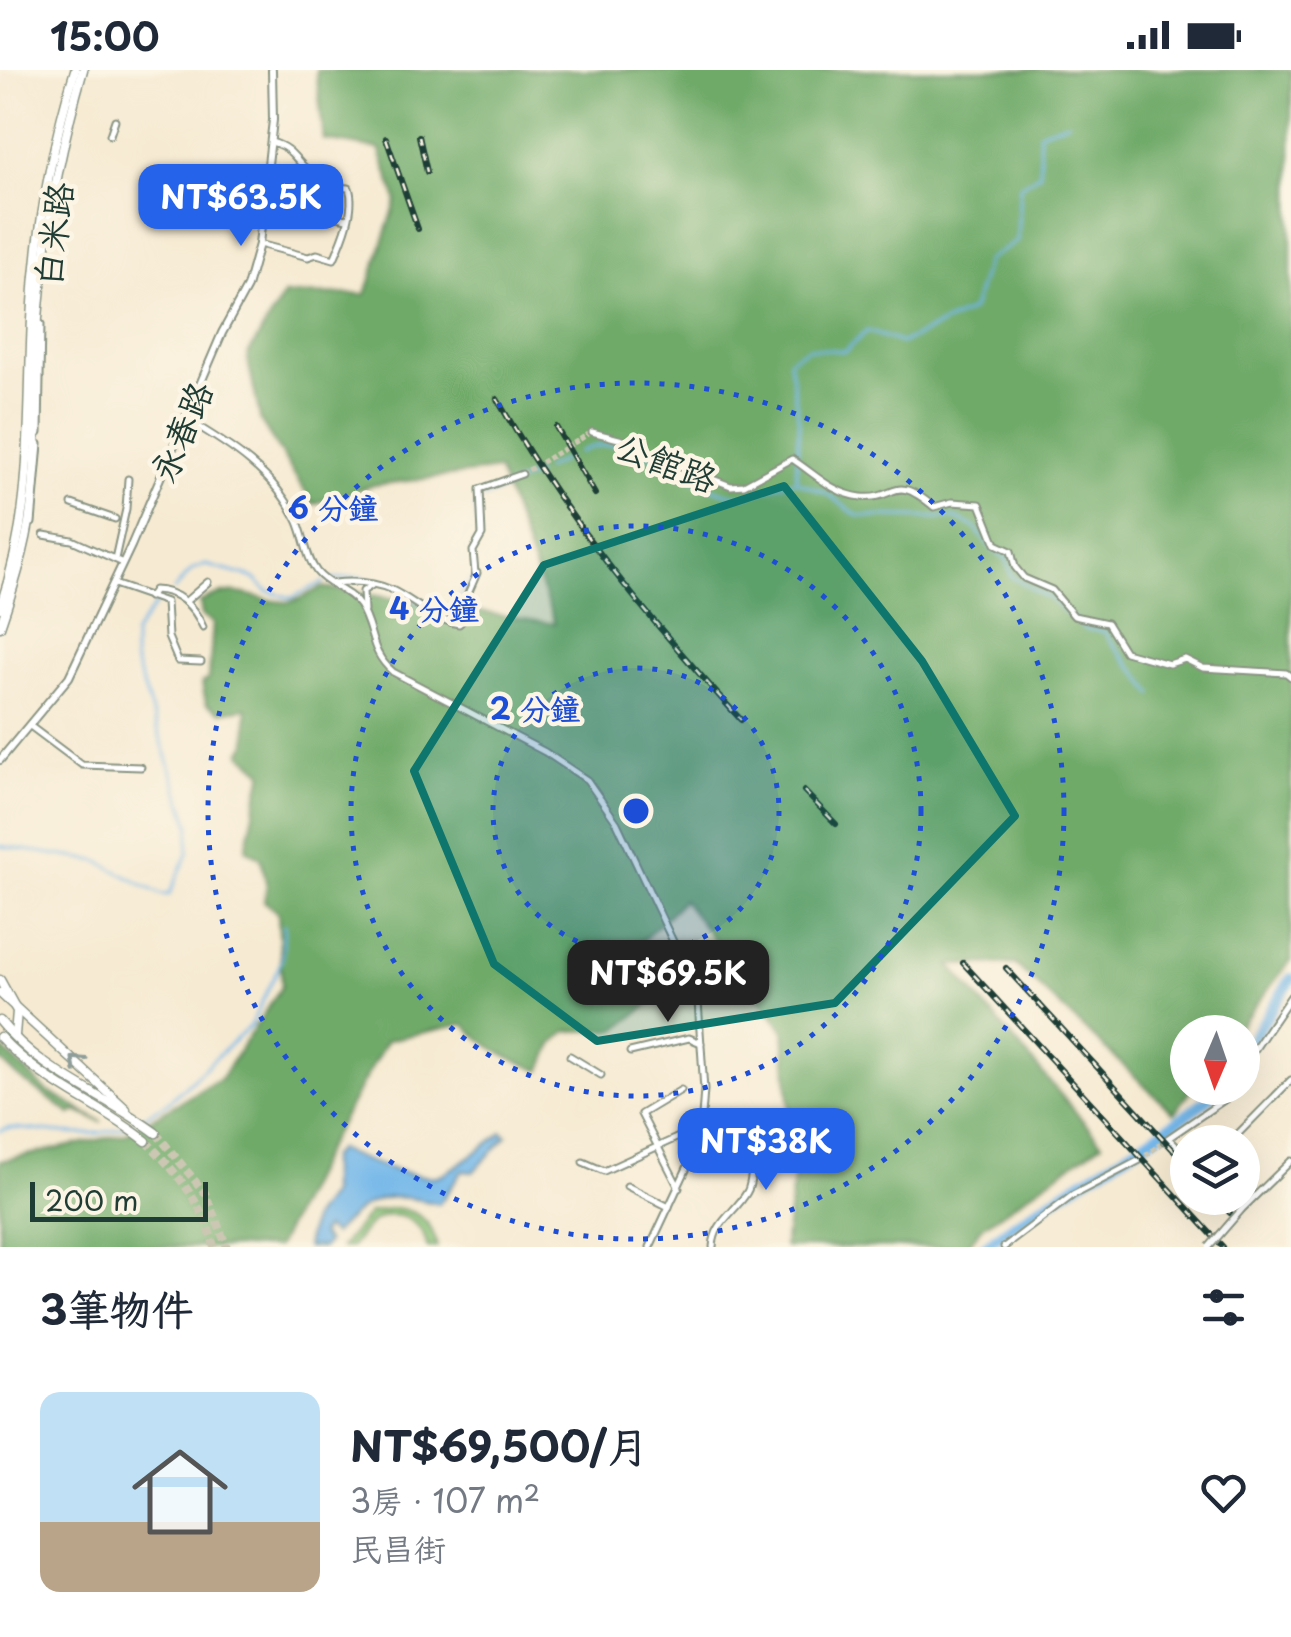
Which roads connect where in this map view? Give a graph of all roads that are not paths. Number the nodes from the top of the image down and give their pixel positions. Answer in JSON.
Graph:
{"nodes":[{"id":1,"x":75,"y":70,"type":"edge"},
{"id":2,"x":85,"y":70,"type":"edge"},
{"id":3,"x":272,"y":70,"type":"edge"},
{"id":4,"x":115,"y":120,"type":"dead end"},
{"id":5,"x":110,"y":136,"type":"dead end"},
{"id":6,"x":270,"y":142,"type":"junction"},
{"id":7,"x":307,"y":172,"type":"junction"},
{"id":8,"x":264,"y":204,"type":"junction"},
{"id":9,"x":297,"y":210,"type":"junction"},
{"id":10,"x":348,"y":219,"type":"junction"},
{"id":11,"x":259,"y":244,"type":"junction"},
{"id":12,"x":186,"y":419,"type":"junction"},
{"id":13,"x":592,"y":432,"type":"dead end"},
{"id":14,"x":522,"y":474,"type":"tunnel mouth"},
{"id":15,"x":128,"y":478,"type":"dead end"},
{"id":16,"x":72,"y":504,"type":"dead end"},
{"id":17,"x":114,"y":519,"type":"dead end"},
{"id":18,"x":44,"y":535,"type":"dead end"},
{"id":19,"x":119,"y":561,"type":"junction"},
{"id":20,"x":208,"y":582,"type":"dead end"},
{"id":21,"x":331,"y":583,"type":"junction"},
{"id":22,"x":114,"y":584,"type":"junction"},
{"id":23,"x":372,"y":585,"type":"junction"},
{"id":24,"x":149,"y":596,"type":"junction"},
{"id":25,"x":185,"y":602,"type":"junction"},
{"id":26,"x":0,"y":608,"type":"edge"},
{"id":27,"x":364,"y":614,"type":"junction"},
{"id":28,"x":203,"y":626,"type":"dead end"},
{"id":29,"x":0,"y":627,"type":"edge"},
{"id":30,"x":0,"y":636,"type":"edge"},
{"id":31,"x":201,"y":662,"type":"dead end"},
{"id":32,"x":1291,"y":677,"type":"edge"},
{"id":33,"x":30,"y":726,"type":"junction"},
{"id":34,"x":0,"y":760,"type":"edge"},
{"id":35,"x":141,"y":767,"type":"dead end"},
{"id":36,"x":0,"y":980,"type":"edge"},
{"id":37,"x":0,"y":994,"type":"edge"},
{"id":38,"x":1291,"y":996,"type":"edge"},
{"id":39,"x":17,"y":1010,"type":"junction"},
{"id":40,"x":0,"y":1020,"type":"edge"},
{"id":41,"x":15,"y":1034,"type":"junction"},
{"id":42,"x":0,"y":1037,"type":"edge"},
{"id":43,"x":701,"y":1042,"type":"junction"},
{"id":44,"x":1260,"y":1042,"type":"edge"},
{"id":45,"x":630,"y":1052,"type":"dead end"},
{"id":46,"x":570,"y":1056,"type":"dead end"},
{"id":47,"x":601,"y":1075,"type":"dead end"},
{"id":48,"x":1291,"y":1080,"type":"edge"},
{"id":49,"x":681,"y":1090,"type":"dead end"},
{"id":50,"x":1217,"y":1105,"type":"edge"},
{"id":51,"x":134,"y":1117,"type":"junction"},
{"id":52,"x":1188,"y":1125,"type":"edge"},
{"id":53,"x":1247,"y":1125,"type":"edge"},
{"id":54,"x":702,"y":1129,"type":"junction"},
{"id":55,"x":156,"y":1133,"type":"tunnel mouth"},
{"id":56,"x":146,"y":1142,"type":"tunnel mouth"},
{"id":57,"x":658,"y":1148,"type":"junction"},
{"id":58,"x":1140,"y":1160,"type":"tunnel mouth"},
{"id":59,"x":1291,"y":1161,"type":"edge"},
{"id":60,"x":583,"y":1162,"type":"dead end"},
{"id":61,"x":627,"y":1186,"type":"dead end"},
{"id":62,"x":678,"y":1188,"type":"junction"},
{"id":63,"x":1260,"y":1190,"type":"edge"},
{"id":64,"x":669,"y":1207,"type":"junction"},
{"id":65,"x":1238,"y":1215,"type":"edge"},
{"id":66,"x":650,"y":1247,"type":"edge"},
{"id":67,"x":713,"y":1247,"type":"edge"},
{"id":68,"x":1004,"y":1247,"type":"edge"},
{"id":69,"x":1209,"y":1247,"type":"edge"}],
"edges":[{"from":1,"to":26,"type":"main road"},
{"from":2,"to":29,"type":"main road"},
{"from":2,"to":30,"type":"street","name":"白米路"},
{"from":3,"to":6,"type":"street","name":"永春路"},
{"from":4,"to":5,"type":"street"},
{"from":6,"to":7,"type":"street"},
{"from":6,"to":8,"type":"street","name":"永春路"},
{"from":7,"to":9,"type":"street"},
{"from":7,"to":10,"type":"street"},
{"from":8,"to":9,"type":"street"},
{"from":8,"to":11,"type":"street","name":"永春路"},
{"from":9,"to":10,"type":"street"},
{"from":10,"to":11,"type":"street"},
{"from":11,"to":12,"type":"street","name":"永春路"},
{"from":12,"to":19,"type":"street","name":"永春路"},
{"from":12,"to":21,"type":"street"},
{"from":13,"to":32,"type":"street","name":"公館路"},
{"from":14,"to":23,"type":"street"},
{"from":15,"to":19,"type":"street"},
{"from":16,"to":17,"type":"street"},
{"from":18,"to":19,"type":"street"},
{"from":19,"to":22,"type":"street","name":"永春路"},
{"from":20,"to":25,"type":"street"},
{"from":21,"to":23,"type":"street"},
{"from":21,"to":27,"type":"street"},
{"from":22,"to":24,"type":"street"},
{"from":22,"to":33,"type":"street","name":"永春路"},
{"from":23,"to":27,"type":"street"},
{"from":24,"to":25,"type":"street"},
{"from":24,"to":31,"type":"street"},
{"from":25,"to":28,"type":"street"},
{"from":27,"to":43,"type":"street"},
{"from":33,"to":34,"type":"street","name":"永春路"},
{"from":33,"to":35,"type":"street"},
{"from":36,"to":39,"type":"main road"},
{"from":37,"to":39,"type":"main road"},
{"from":38,"to":44,"type":"street"},
{"from":39,"to":41,"type":"main road"},
{"from":51,"to":39,"type":"main road","one_way":true},
{"from":40,"to":41,"type":"main road"},
{"from":40,"to":51,"type":"main road"},
{"from":41,"to":51,"type":"main road"},
{"from":42,"to":56,"type":"main road"},
{"from":43,"to":45,"type":"street"},
{"from":43,"to":54,"type":"street"},
{"from":46,"to":47,"type":"street"},
{"from":48,"to":53,"type":"street"},
{"from":49,"to":57,"type":"street"},
{"from":50,"to":52,"type":"street"},
{"from":51,"to":55,"type":"main road"},
{"from":54,"to":57,"type":"street"},
{"from":54,"to":62,"type":"street"},
{"from":54,"to":67,"type":"street"},
{"from":57,"to":60,"type":"street"},
{"from":57,"to":62,"type":"street"},
{"from":58,"to":68,"type":"street"},
{"from":59,"to":63,"type":"street"},
{"from":61,"to":64,"type":"street"},
{"from":62,"to":64,"type":"street"},
{"from":64,"to":66,"type":"street"},
{"from":65,"to":69,"type":"street","bridge":true}]}
